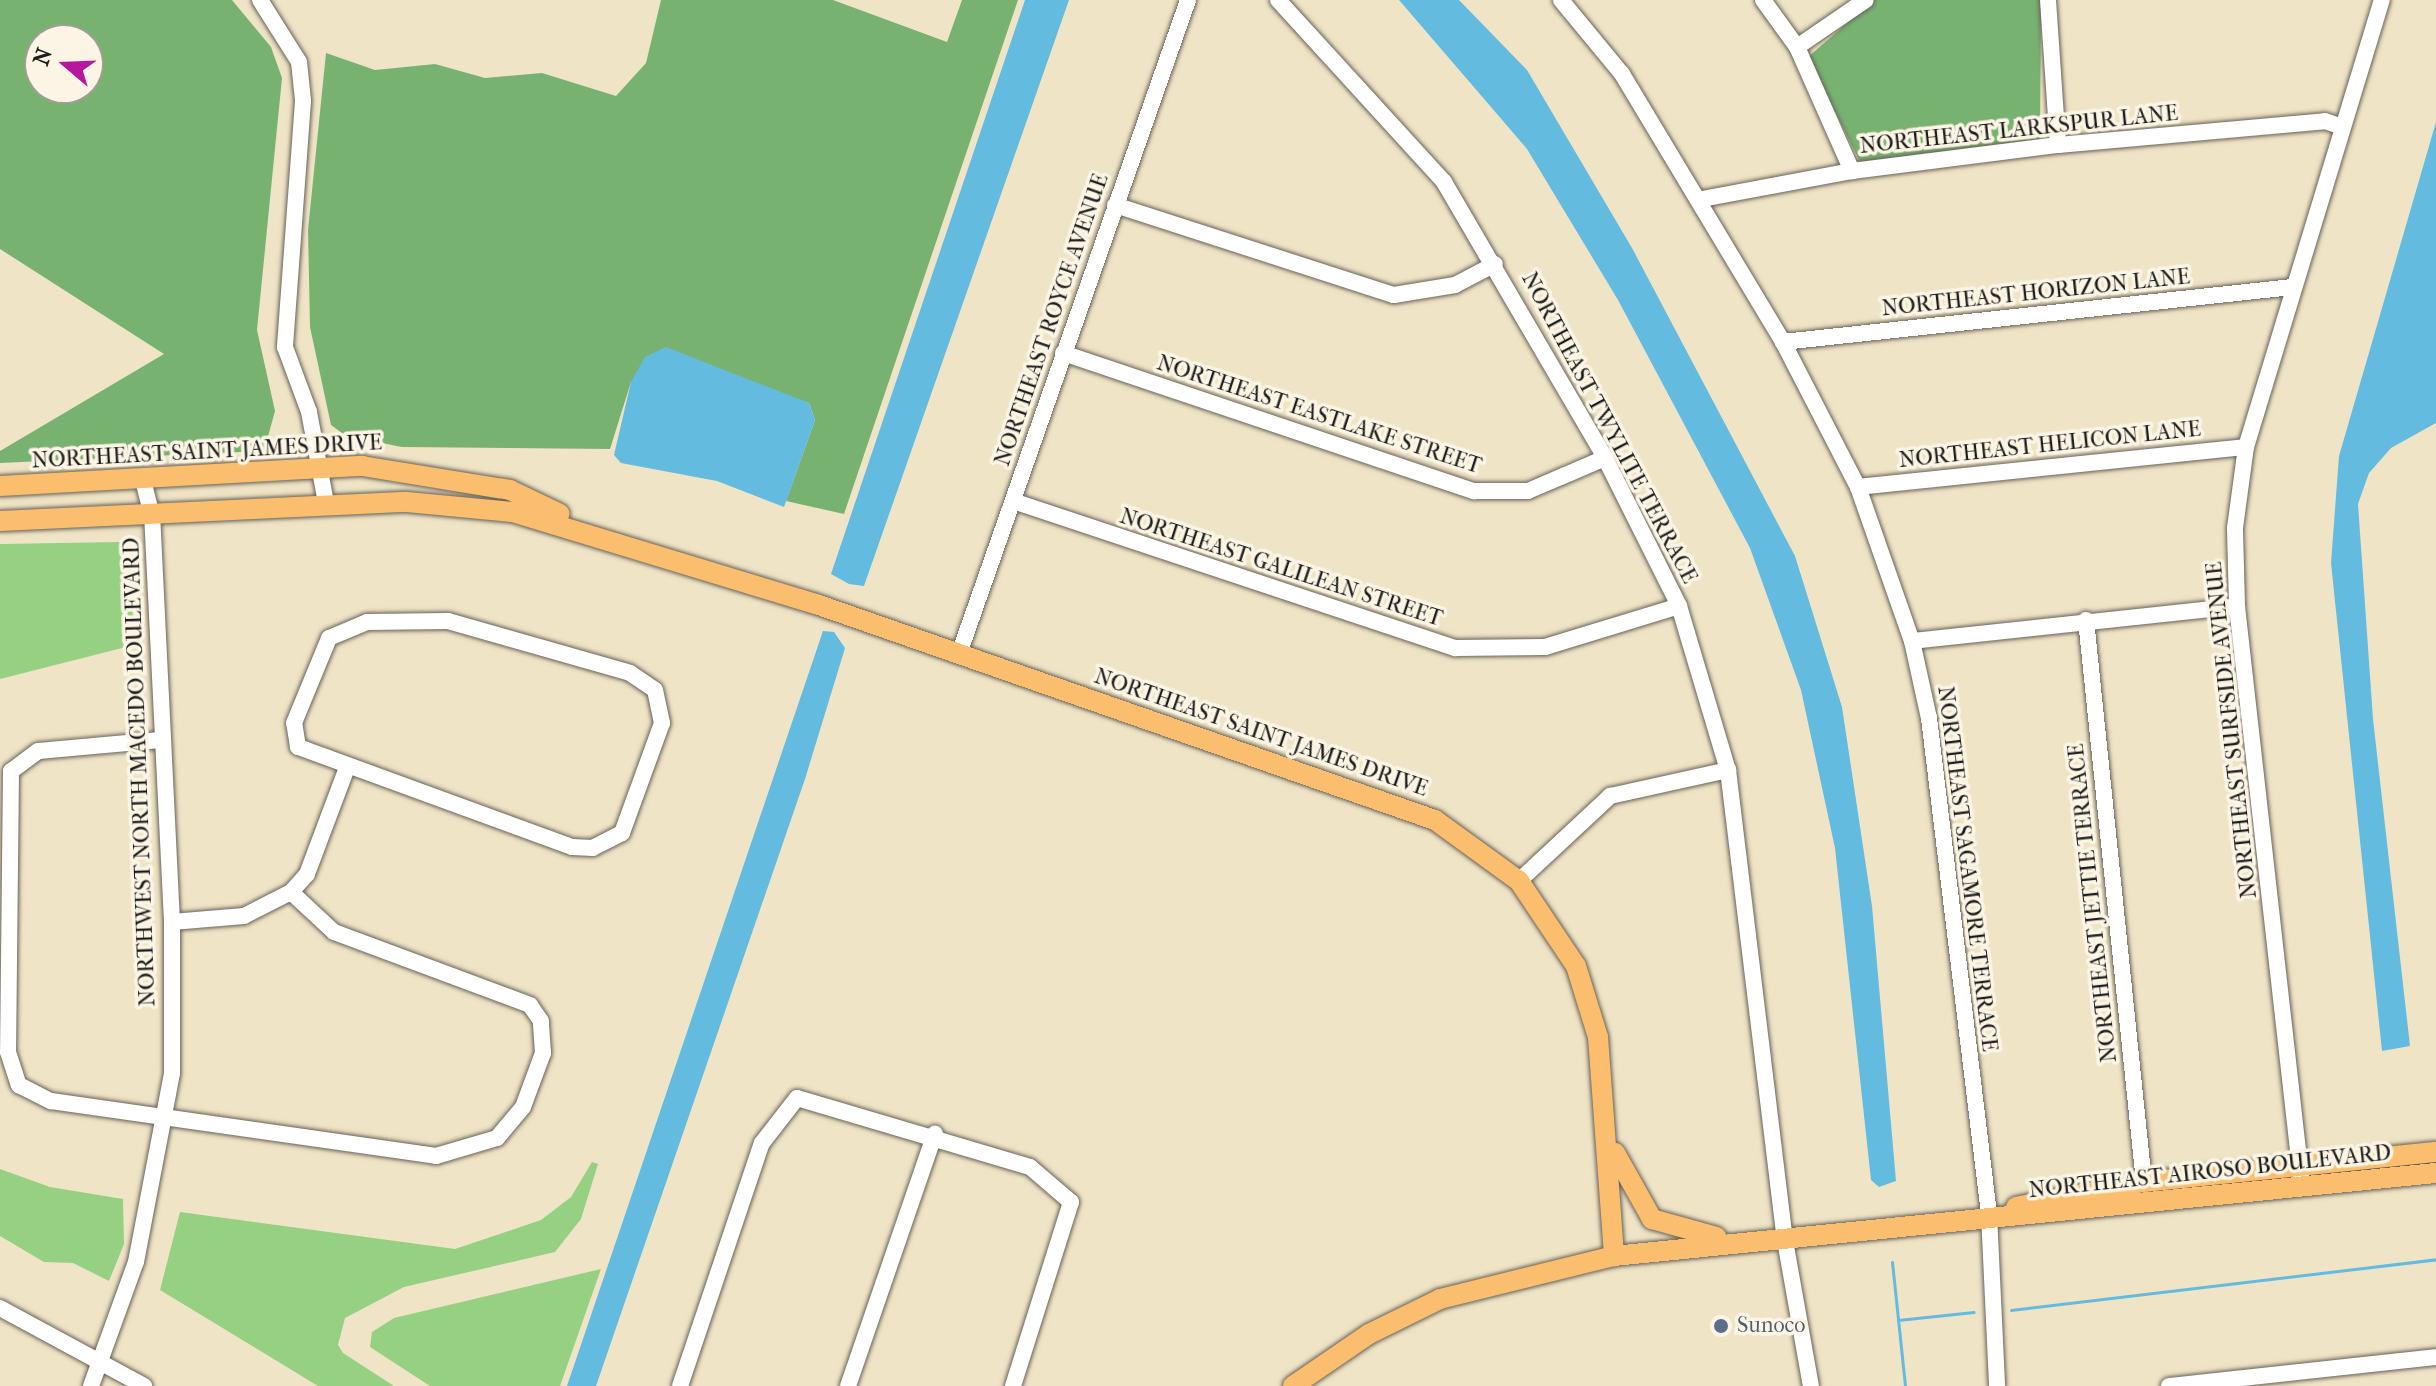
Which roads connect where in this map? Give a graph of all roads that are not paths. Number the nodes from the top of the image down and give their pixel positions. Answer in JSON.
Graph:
{"nodes":[{"id":1,"x":1188,"y":0,"type":"edge"},
{"id":2,"x":1278,"y":0,"type":"edge"},
{"id":3,"x":1561,"y":0,"type":"edge"},
{"id":4,"x":1763,"y":0,"type":"edge"},
{"id":5,"x":1866,"y":0,"type":"edge"},
{"id":6,"x":2048,"y":0,"type":"edge"},
{"id":7,"x":2382,"y":0,"type":"edge"},
{"id":8,"x":268,"y":3,"type":"edge"},
{"id":9,"x":1797,"y":47,"type":"junction"},
{"id":10,"x":2342,"y":127,"type":"junction"},
{"id":11,"x":2058,"y":145,"type":"junction"},
{"id":12,"x":1852,"y":171,"type":"junction"},
{"id":13,"x":1702,"y":199,"type":"junction"},
{"id":14,"x":1115,"y":205,"type":"junction"},
{"id":15,"x":1495,"y":264,"type":"junction"},
{"id":16,"x":2293,"y":287,"type":"junction"},
{"id":17,"x":1783,"y":342,"type":"junction"},
{"id":18,"x":1063,"y":353,"type":"junction"},
{"id":19,"x":2246,"y":447,"type":"junction"},
{"id":20,"x":1605,"y":458,"type":"junction"},
{"id":21,"x":318,"y":466,"type":"junction"},
{"id":22,"x":143,"y":481,"type":"junction"},
{"id":23,"x":0,"y":486,"type":"edge"},
{"id":24,"x":1858,"y":487,"type":"junction"},
{"id":25,"x":1013,"y":501,"type":"junction"},
{"id":26,"x":326,"y":503,"type":"junction"},
{"id":27,"x":152,"y":516,"type":"junction"},
{"id":28,"x":0,"y":521,"type":"edge"},
{"id":29,"x":596,"y":532,"type":"junction"},
{"id":30,"x":1679,"y":606,"type":"junction"},
{"id":31,"x":2237,"y":606,"type":"junction"},
{"id":32,"x":2086,"y":620,"type":"junction"},
{"id":33,"x":1912,"y":641,"type":"junction"},
{"id":34,"x":959,"y":654,"type":"junction"},
{"id":35,"x":160,"y":740,"type":"junction"},
{"id":36,"x":346,"y":770,"type":"junction"},
{"id":37,"x":1728,"y":770,"type":"junction"},
{"id":38,"x":1519,"y":881,"type":"junction"},
{"id":39,"x":291,"y":892,"type":"junction"},
{"id":40,"x":172,"y":922,"type":"junction"},
{"id":41,"x":6,"y":966,"type":"edge"},
{"id":42,"x":166,"y":1119,"type":"junction"},
{"id":43,"x":935,"y":1134,"type":"junction"},
{"id":44,"x":1609,"y":1139,"type":"junction"},
{"id":45,"x":2436,"y":1152,"type":"edge"},
{"id":46,"x":2436,"y":1173,"type":"edge"},
{"id":47,"x":2301,"y":1178,"type":"junction"},
{"id":48,"x":2144,"y":1182,"type":"junction"},
{"id":49,"x":1989,"y":1214,"type":"junction"},
{"id":50,"x":1784,"y":1235,"type":"junction"},
{"id":51,"x":1733,"y":1241,"type":"junction"},
{"id":52,"x":1614,"y":1256,"type":"junction"},
{"id":53,"x":0,"y":1308,"type":"edge"},
{"id":54,"x":2436,"y":1357,"type":"edge"},
{"id":55,"x":102,"y":1362,"type":"junction"},
{"id":56,"x":91,"y":1386,"type":"edge"},
{"id":57,"x":144,"y":1386,"type":"edge"},
{"id":58,"x":680,"y":1386,"type":"edge"},
{"id":59,"x":848,"y":1386,"type":"edge"},
{"id":60,"x":1013,"y":1386,"type":"edge"},
{"id":61,"x":1293,"y":1386,"type":"edge"},
{"id":62,"x":1811,"y":1386,"type":"edge"},
{"id":63,"x":1997,"y":1386,"type":"edge"},
{"id":64,"x":2169,"y":1386,"type":"edge"}],
"edges":[{"from":1,"to":14,"type":"street","name":"NORTHEAST ROYCE AVENUE"},
{"from":2,"to":15,"type":"street","name":"NORTHEAST TWYLITE TERRACE"},
{"from":3,"to":13,"type":"street","name":"NORTHEAST SAGAMORE TERRACE"},
{"from":4,"to":9,"type":"street"},
{"from":5,"to":9,"type":"street"},
{"from":6,"to":11,"type":"street"},
{"from":7,"to":10,"type":"street","name":"NORTHEAST SURFSIDE AVENUE"},
{"from":8,"to":21,"type":"street"},
{"from":9,"to":12,"type":"street"},
{"from":10,"to":11,"type":"street","name":"NORTHEAST LARKSPUR LANE"},
{"from":10,"to":16,"type":"street","name":"NORTHEAST SURFSIDE AVENUE"},
{"from":11,"to":12,"type":"street","name":"NORTHEAST LARKSPUR LANE"},
{"from":12,"to":13,"type":"street","name":"NORTHEAST LARKSPUR LANE"},
{"from":13,"to":17,"type":"street","name":"NORTHEAST SAGAMORE TERRACE"},
{"from":14,"to":15,"type":"street"},
{"from":14,"to":18,"type":"street","name":"NORTHEAST ROYCE AVENUE"},
{"from":15,"to":20,"type":"street","name":"NORTHEAST TWYLITE TERRACE"},
{"from":16,"to":17,"type":"street","name":"NORTHEAST HORIZON LANE"},
{"from":16,"to":19,"type":"street","name":"NORTHEAST SURFSIDE AVENUE"},
{"from":17,"to":24,"type":"street","name":"NORTHEAST SAGAMORE TERRACE"},
{"from":18,"to":20,"type":"street","name":"NORTHEAST EASTLAKE STREET"},
{"from":18,"to":25,"type":"street","name":"NORTHEAST ROYCE AVENUE"},
{"from":19,"to":24,"type":"street","name":"NORTHEAST HELICON LANE"},
{"from":19,"to":31,"type":"street","name":"NORTHEAST SURFSIDE AVENUE"},
{"from":20,"to":30,"type":"street","name":"NORTHEAST TWYLITE TERRACE"},
{"from":21,"to":22,"type":"main road","name":"NORTHEAST SAINT JAMES DRIVE"},
{"from":21,"to":26,"type":"street"},
{"from":21,"to":29,"type":"main road","name":"NORTHEAST SAINT JAMES DRIVE"},
{"from":22,"to":23,"type":"main road","name":"NORTHEAST SAINT JAMES DRIVE"},
{"from":22,"to":27,"type":"street","name":"NORTHWEST NORTH MACEDO BOULEVARD"},
{"from":24,"to":33,"type":"street","name":"NORTHEAST SAGAMORE TERRACE"},
{"from":25,"to":30,"type":"street","name":"NORTHEAST GALILEAN STREET"},
{"from":25,"to":34,"type":"street","name":"NORTHEAST ROYCE AVENUE"},
{"from":26,"to":27,"type":"main road","name":"NORTHEAST SAINT JAMES DRIVE"},
{"from":26,"to":29,"type":"main road","name":"NORTHEAST SAINT JAMES DRIVE"},
{"from":27,"to":28,"type":"main road","name":"NORTHEAST SAINT JAMES DRIVE"},
{"from":27,"to":35,"type":"street","name":"NORTHWEST NORTH MACEDO BOULEVARD"},
{"from":29,"to":34,"type":"main road","name":"NORTHEAST SAINT JAMES DRIVE"},
{"from":30,"to":37,"type":"street","name":"NORTHEAST TWYLITE TERRACE"},
{"from":31,"to":32,"type":"street"},
{"from":31,"to":47,"type":"street","name":"NORTHEAST SURFSIDE AVENUE"},
{"from":32,"to":33,"type":"street"},
{"from":32,"to":48,"type":"street","name":"NORTHEAST JETTIE TERRACE"},
{"from":33,"to":49,"type":"street","name":"NORTHEAST SAGAMORE TERRACE"},
{"from":34,"to":38,"type":"main road","name":"NORTHEAST SAINT JAMES DRIVE"},
{"from":35,"to":40,"type":"street","name":"NORTHWEST NORTH MACEDO BOULEVARD"},
{"from":35,"to":41,"type":"street"},
{"from":36,"to":36,"type":"street"},
{"from":36,"to":39,"type":"street"},
{"from":37,"to":38,"type":"street"},
{"from":37,"to":50,"type":"street","name":"NORTHEAST TWYLITE TERRACE"},
{"from":38,"to":44,"type":"main road","name":"NORTHEAST SAINT JAMES DRIVE"},
{"from":39,"to":40,"type":"street"},
{"from":39,"to":42,"type":"street"},
{"from":40,"to":42,"type":"street","name":"NORTHWEST NORTH MACEDO BOULEVARD"},
{"from":41,"to":42,"type":"street"},
{"from":42,"to":55,"type":"street","name":"NORTHWEST NORTH MACEDO BOULEVARD"},
{"from":43,"to":58,"type":"street"},
{"from":43,"to":59,"type":"street"},
{"from":43,"to":60,"type":"street"},
{"from":44,"to":51,"type":"main road"},
{"from":44,"to":52,"type":"main road","name":"NORTHEAST SAINT JAMES DRIVE"},
{"from":45,"to":47,"type":"main road","name":"NORTHEAST AIROSO BOULEVARD"},
{"from":46,"to":47,"type":"main road","name":"NORTHEAST AIROSO BOULEVARD"},
{"from":47,"to":48,"type":"main road","name":"NORTHEAST AIROSO BOULEVARD"},
{"from":47,"to":49,"type":"main road","name":"NORTHEAST AIROSO BOULEVARD"},
{"from":48,"to":49,"type":"main road","name":"NORTHEAST AIROSO BOULEVARD"},
{"from":49,"to":50,"type":"main road","name":"NORTHEAST AIROSO BOULEVARD"},
{"from":49,"to":63,"type":"street","name":"NORTHEAST SAGAMORE TERRACE"},
{"from":50,"to":51,"type":"main road","name":"NORTHEAST AIROSO BOULEVARD"},
{"from":50,"to":62,"type":"street","name":"NORTHEAST TWYLITE TERRACE"},
{"from":51,"to":52,"type":"main road","name":"NORTHEAST AIROSO BOULEVARD"},
{"from":52,"to":61,"type":"main road","name":"NORTHEAST AIROSO BOULEVARD"},
{"from":53,"to":55,"type":"street"},
{"from":54,"to":64,"type":"street"},
{"from":55,"to":56,"type":"street","name":"NORTHWEST NORTH MACEDO BOULEVARD"},
{"from":55,"to":57,"type":"street"}]}
